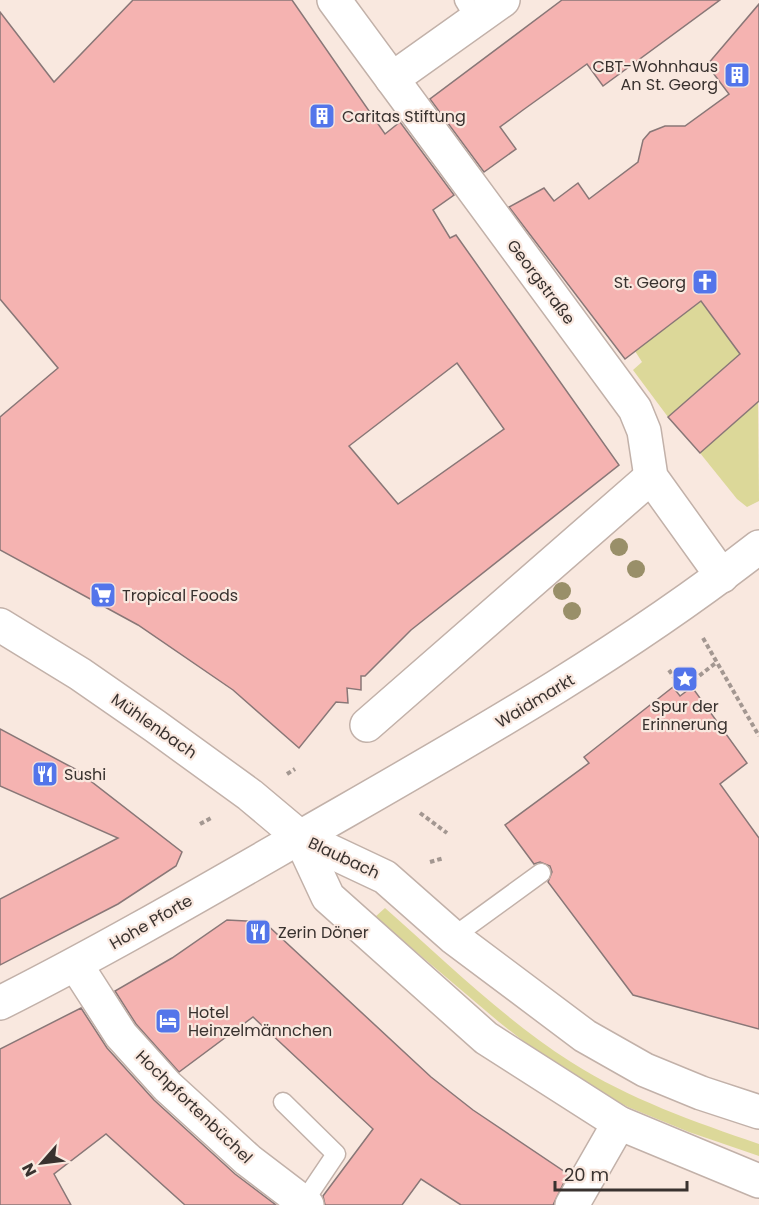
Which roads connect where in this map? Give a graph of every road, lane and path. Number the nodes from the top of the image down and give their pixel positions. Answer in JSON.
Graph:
{"nodes":[{"id":1,"x":334,"y":0,"type":"edge"},
{"id":2,"x":503,"y":0,"type":"edge"},
{"id":3,"x":470,"y":10,"type":"edge"},
{"id":4,"x":392,"y":79,"type":"junction"},
{"id":5,"x":651,"y":477,"type":"junction"},
{"id":6,"x":759,"y":547,"type":"edge"},
{"id":7,"x":722,"y":576,"type":"junction"},
{"id":8,"x":0,"y":625,"type":"edge"},
{"id":9,"x":669,"y":670,"type":"dead end"},
{"id":10,"x":367,"y":725,"type":"dead end"},
{"id":11,"x":759,"y":736,"type":"edge"},
{"id":12,"x":300,"y":837,"type":"junction"},
{"id":13,"x":541,"y":873,"type":"dead end"},
{"id":14,"x":453,"y":936,"type":"junction"},
{"id":15,"x":76,"y":965,"type":"junction"},
{"id":16,"x":0,"y":1003,"type":"edge"},
{"id":17,"x":283,"y":1101,"type":"dead end"},
{"id":18,"x":759,"y":1112,"type":"edge"},
{"id":19,"x":619,"y":1123,"type":"junction"},
{"id":20,"x":759,"y":1181,"type":"edge"},
{"id":21,"x":305,"y":1204,"type":"edge"},
{"id":22,"x":572,"y":1205,"type":"edge"}],
"edges":[{"from":1,"to":4,"type":"street","name":"Georgstraße"},
{"from":2,"to":3,"type":"street"},
{"from":3,"to":4,"type":"street"},
{"from":4,"to":5,"type":"street","name":"Georgstraße"},
{"from":5,"to":7,"type":"street","name":"Georgstraße"},
{"from":5,"to":10,"type":"street"},
{"from":6,"to":7,"type":"street","name":"Waidmarkt"},
{"from":7,"to":12,"type":"street","name":"Waidmarkt"},
{"from":8,"to":12,"type":"street","name":"Mühlenbach"},
{"from":9,"to":11,"type":"path"},
{"from":12,"to":14,"type":"street","name":"Blaubach"},
{"from":12,"to":15,"type":"street","name":"Hohe Pforte"},
{"from":12,"to":19,"type":"street","name":"Blaubach"},
{"from":13,"to":14,"type":"lane"},
{"from":14,"to":18,"type":"street","name":"Blaubach"},
{"from":15,"to":16,"type":"street","name":"Hohe Pforte"},
{"from":15,"to":21,"type":"street","name":"Hochpfortenbüchel"},
{"from":17,"to":21,"type":"lane"},
{"from":19,"to":20,"type":"street","name":"Blaubach"},
{"from":19,"to":22,"type":"street"}]}
